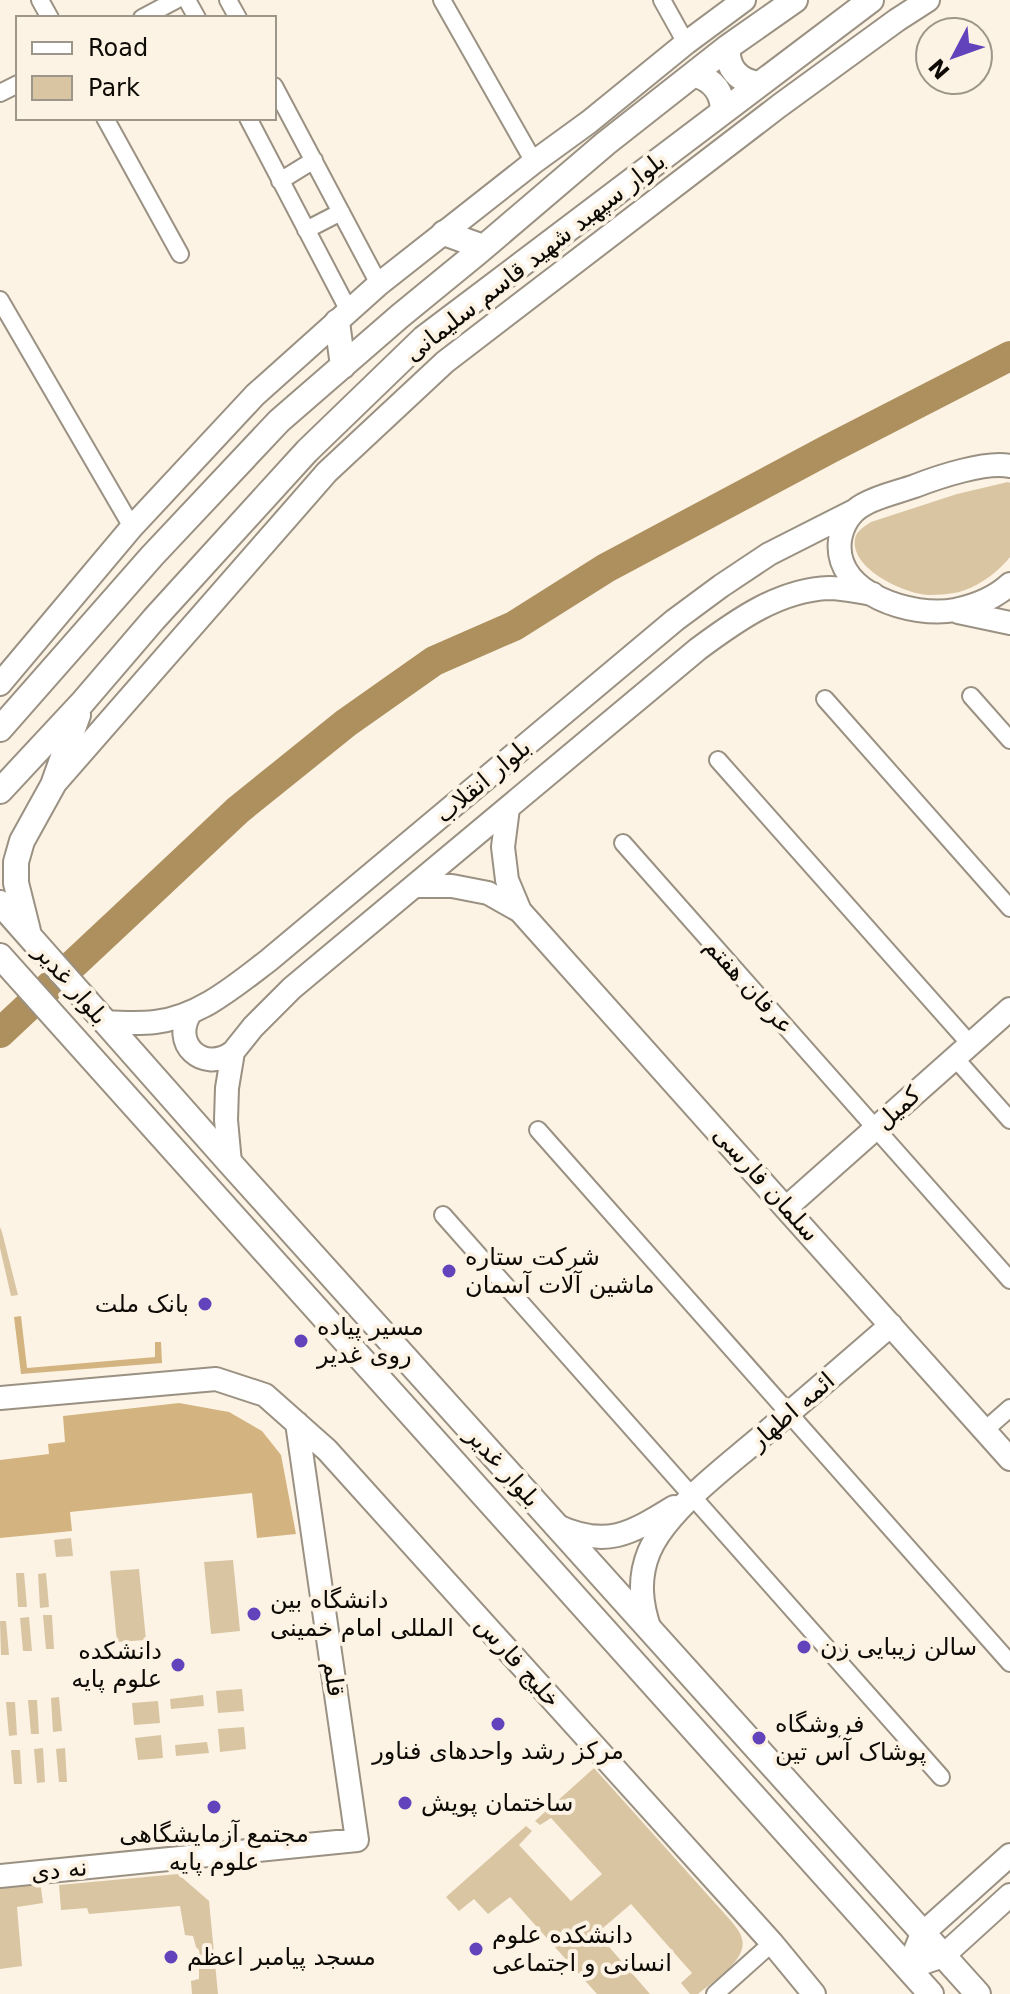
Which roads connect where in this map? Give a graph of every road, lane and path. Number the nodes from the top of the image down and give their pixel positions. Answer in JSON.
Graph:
{"nodes":[{"id":1,"x":176,"y":0,"type":"edge"},
{"id":2,"x":442,"y":0,"type":"edge"},
{"id":3,"x":662,"y":0,"type":"edge"},
{"id":4,"x":744,"y":0,"type":"edge"},
{"id":5,"x":795,"y":0,"type":"edge"},
{"id":6,"x":871,"y":0,"type":"edge"},
{"id":7,"x":928,"y":0,"type":"edge"},
{"id":8,"x":146,"y":16,"type":"edge"},
{"id":9,"x":686,"y":43,"type":"junction"},
{"id":10,"x":728,"y":47,"type":"junction"},
{"id":11,"x":694,"y":74,"type":"junction"},
{"id":12,"x":760,"y":84,"type":"junction"},
{"id":13,"x":276,"y":90,"type":"edge"},
{"id":14,"x":723,"y":112,"type":"junction"},
{"id":15,"x":106,"y":120,"type":"edge"},
{"id":16,"x":249,"y":120,"type":"edge"},
{"id":17,"x":314,"y":160,"type":"junction"},
{"id":18,"x":534,"y":162,"type":"junction"},
{"id":19,"x":280,"y":181,"type":"junction"},
{"id":20,"x":341,"y":212,"type":"junction"},
{"id":21,"x":306,"y":230,"type":"junction"},
{"id":22,"x":444,"y":233,"type":"junction"},
{"id":23,"x":483,"y":247,"type":"junction"},
{"id":24,"x":180,"y":254,"type":"dead end"},
{"id":25,"x":379,"y":284,"type":"junction"},
{"id":26,"x":0,"y":300,"type":"edge"},
{"id":27,"x":343,"y":316,"type":"junction"},
{"id":28,"x":343,"y":366,"type":"junction"},
{"id":29,"x":1009,"y":466,"type":"edge"},
{"id":30,"x":854,"y":511,"type":"junction"},
{"id":31,"x":132,"y":527,"type":"junction"},
{"id":32,"x":1010,"y":584,"type":"edge"},
{"id":33,"x":873,"y":594,"type":"junction"},
{"id":34,"x":953,"y":611,"type":"junction"},
{"id":35,"x":1010,"y":623,"type":"edge"},
{"id":36,"x":0,"y":684,"type":"edge"},
{"id":37,"x":971,"y":696,"type":"dead end"},
{"id":38,"x":825,"y":699,"type":"dead end"},
{"id":39,"x":82,"y":703,"type":"junction"},
{"id":40,"x":0,"y":729,"type":"edge"},
{"id":41,"x":1010,"y":740,"type":"edge"},
{"id":42,"x":718,"y":760,"type":"dead end"},
{"id":43,"x":53,"y":785,"type":"junction"},
{"id":44,"x":0,"y":791,"type":"edge"},
{"id":45,"x":508,"y":808,"type":"junction"},
{"id":46,"x":623,"y":843,"type":"dead end"},
{"id":47,"x":415,"y":886,"type":"junction"},
{"id":48,"x":0,"y":903,"type":"edge"},
{"id":49,"x":1010,"y":908,"type":"edge"},
{"id":50,"x":520,"y":911,"type":"junction"},
{"id":51,"x":32,"y":940,"type":"junction"},
{"id":52,"x":5,"y":964,"type":"edge"},
{"id":53,"x":1010,"y":1009,"type":"edge"},
{"id":54,"x":191,"y":1012,"type":"junction"},
{"id":55,"x":104,"y":1022,"type":"junction"},
{"id":56,"x":962,"y":1051,"type":"junction"},
{"id":57,"x":233,"y":1052,"type":"junction"},
{"id":58,"x":1010,"y":1120,"type":"edge"},
{"id":59,"x":876,"y":1128,"type":"junction"},
{"id":60,"x":538,"y":1130,"type":"dead end"},
{"id":61,"x":230,"y":1163,"type":"junction"},
{"id":62,"x":787,"y":1207,"type":"junction"},
{"id":63,"x":443,"y":1215,"type":"dead end"},
{"id":64,"x":1010,"y":1280,"type":"edge"},
{"id":65,"x":891,"y":1325,"type":"junction"},
{"id":66,"x":0,"y":1398,"type":"edge"},
{"id":67,"x":1010,"y":1408,"type":"edge"},
{"id":68,"x":789,"y":1413,"type":"junction"},
{"id":69,"x":297,"y":1423,"type":"junction"},
{"id":70,"x":985,"y":1430,"type":"junction"},
{"id":71,"x":1010,"y":1459,"type":"edge"},
{"id":72,"x":692,"y":1496,"type":"junction"},
{"id":73,"x":555,"y":1525,"type":"junction"},
{"id":74,"x":650,"y":1630,"type":"junction"},
{"id":75,"x":1010,"y":1663,"type":"edge"},
{"id":76,"x":941,"y":1777,"type":"dead end"},
{"id":77,"x":357,"y":1840,"type":"joint"},
{"id":78,"x":1010,"y":1855,"type":"edge"},
{"id":79,"x":0,"y":1876,"type":"edge"},
{"id":80,"x":1010,"y":1895,"type":"edge"},
{"id":81,"x":922,"y":1934,"type":"junction"},
{"id":82,"x":772,"y":1943,"type":"junction"},
{"id":83,"x":943,"y":1956,"type":"junction"},
{"id":84,"x":908,"y":1968,"type":"junction"},
{"id":85,"x":715,"y":1994,"type":"edge"},
{"id":86,"x":814,"y":1994,"type":"edge"},
{"id":87,"x":931,"y":1994,"type":"edge"},
{"id":88,"x":978,"y":1994,"type":"edge"}],
"edges":[{"from":1,"to":8,"type":"street"},
{"from":2,"to":18,"type":"street"},
{"from":3,"to":9,"type":"street"},
{"from":4,"to":9,"type":"street"},
{"from":5,"to":10,"type":"main road","name":"بلوار سپهبد شهید قاسم سلیمانی"},
{"from":6,"to":12,"type":"main road","name":"بلوار سپهبد شهید قاسم سلیمانی"},
{"from":7,"to":43,"type":"street"},
{"from":9,"to":18,"type":"street"},
{"from":10,"to":11,"type":"main road","name":"بلوار سپهبد شهید قاسم سلیمانی"},
{"from":10,"to":12,"type":"main road"},
{"from":11,"to":14,"type":"main road"},
{"from":11,"to":23,"type":"main road","name":"بلوار سپهبد شهید قاسم سلیمانی"},
{"from":12,"to":14,"type":"main road","name":"بلوار سپهبد شهید قاسم سلیمانی"},
{"from":13,"to":17,"type":"street"},
{"from":14,"to":39,"type":"main road","name":"بلوار سپهبد شهید قاسم سلیمانی"},
{"from":15,"to":24,"type":"street"},
{"from":16,"to":19,"type":"street"},
{"from":17,"to":19,"type":"street"},
{"from":17,"to":20,"type":"street"},
{"from":18,"to":22,"type":"street"},
{"from":19,"to":21,"type":"street"},
{"from":20,"to":21,"type":"street"},
{"from":20,"to":25,"type":"street"},
{"from":21,"to":27,"type":"street"},
{"from":22,"to":23,"type":"main road"},
{"from":22,"to":25,"type":"street"},
{"from":23,"to":28,"type":"main road","name":"بلوار سپهبد شهید قاسم سلیمانی"},
{"from":25,"to":27,"type":"street"},
{"from":26,"to":31,"type":"street"},
{"from":27,"to":28,"type":"main road"},
{"from":27,"to":31,"type":"street"},
{"from":28,"to":40,"type":"main road","name":"بلوار سپهبد شهید قاسم سلیمانی"},
{"from":29,"to":30,"type":"street","name":"بلوار انقلاب"},
{"from":30,"to":33,"type":"street"},
{"from":30,"to":54,"type":"street","name":"بلوار انقلاب"},
{"from":31,"to":36,"type":"street"},
{"from":32,"to":34,"type":"street"},
{"from":33,"to":34,"type":"street"},
{"from":33,"to":45,"type":"street","name":"بلوار انقلاب"},
{"from":34,"to":35,"type":"street"},
{"from":37,"to":41,"type":"street"},
{"from":38,"to":49,"type":"street"},
{"from":39,"to":43,"type":"main road"},
{"from":39,"to":44,"type":"main road","name":"بلوار سپهبد شهید قاسم سلیمانی"},
{"from":42,"to":56,"type":"street"},
{"from":43,"to":51,"type":"main road"},
{"from":45,"to":47,"type":"street","name":"بلوار انقلاب"},
{"from":45,"to":50,"type":"street","name":"سلمان فارسی"},
{"from":46,"to":59,"type":"street","name":"عرفان هفتم"},
{"from":47,"to":50,"type":"street","name":"سلمان فارسی"},
{"from":47,"to":57,"type":"street","name":"بلوار انقلاب"},
{"from":48,"to":51,"type":"main road","name":"بلوار غدیر"},
{"from":50,"to":62,"type":"street","name":"سلمان فارسی"},
{"from":51,"to":55,"type":"main road","name":"بلوار غدیر"},
{"from":52,"to":84,"type":"main road","name":"بلوار غدیر"},
{"from":53,"to":56,"type":"street","name":"کمیل"},
{"from":54,"to":55,"type":"street","name":"بلوار انقلاب"},
{"from":54,"to":57,"type":"street"},
{"from":55,"to":61,"type":"main road","name":"بلوار غدیر"},
{"from":56,"to":58,"type":"street"},
{"from":56,"to":59,"type":"street","name":"کمیل"},
{"from":57,"to":61,"type":"street"},
{"from":59,"to":62,"type":"street","name":"کمیل"},
{"from":59,"to":64,"type":"street","name":"عرفان هفتم"},
{"from":60,"to":68,"type":"street"},
{"from":61,"to":73,"type":"main road","name":"بلوار غدیر"},
{"from":62,"to":65,"type":"street","name":"سلمان فارسی"},
{"from":63,"to":72,"type":"street"},
{"from":65,"to":68,"type":"street","name":"ائمه اطهار"},
{"from":65,"to":70,"type":"street","name":"سلمان فارسی"},
{"from":66,"to":69,"type":"street","name":"خلیج فارس"},
{"from":67,"to":70,"type":"street"},
{"from":68,"to":72,"type":"street","name":"ائمه اطهار"},
{"from":68,"to":75,"type":"street"},
{"from":69,"to":77,"type":"street","name":"قلم"},
{"from":69,"to":82,"type":"street","name":"خلیج فارس"},
{"from":70,"to":71,"type":"street","name":"سلمان فارسی"},
{"from":72,"to":73,"type":"street","name":"ائمه اطهار"},
{"from":72,"to":74,"type":"street","name":"ائمه اطهار"},
{"from":72,"to":76,"type":"street"},
{"from":73,"to":74,"type":"main road","name":"بلوار غدیر"},
{"from":74,"to":81,"type":"main road","name":"بلوار غدیر"},
{"from":77,"to":79,"type":"street","name":"نه دی"},
{"from":78,"to":81,"type":"street"},
{"from":80,"to":83,"type":"street"},
{"from":81,"to":83,"type":"main road","name":"بلوار غدیر"},
{"from":81,"to":84,"type":"street"},
{"from":82,"to":85,"type":"street"},
{"from":82,"to":86,"type":"street","name":"خلیج فارس"},
{"from":83,"to":84,"type":"street"},
{"from":83,"to":88,"type":"main road","name":"بلوار غدیر"},
{"from":84,"to":87,"type":"main road","name":"بلوار غدیر"}]}
